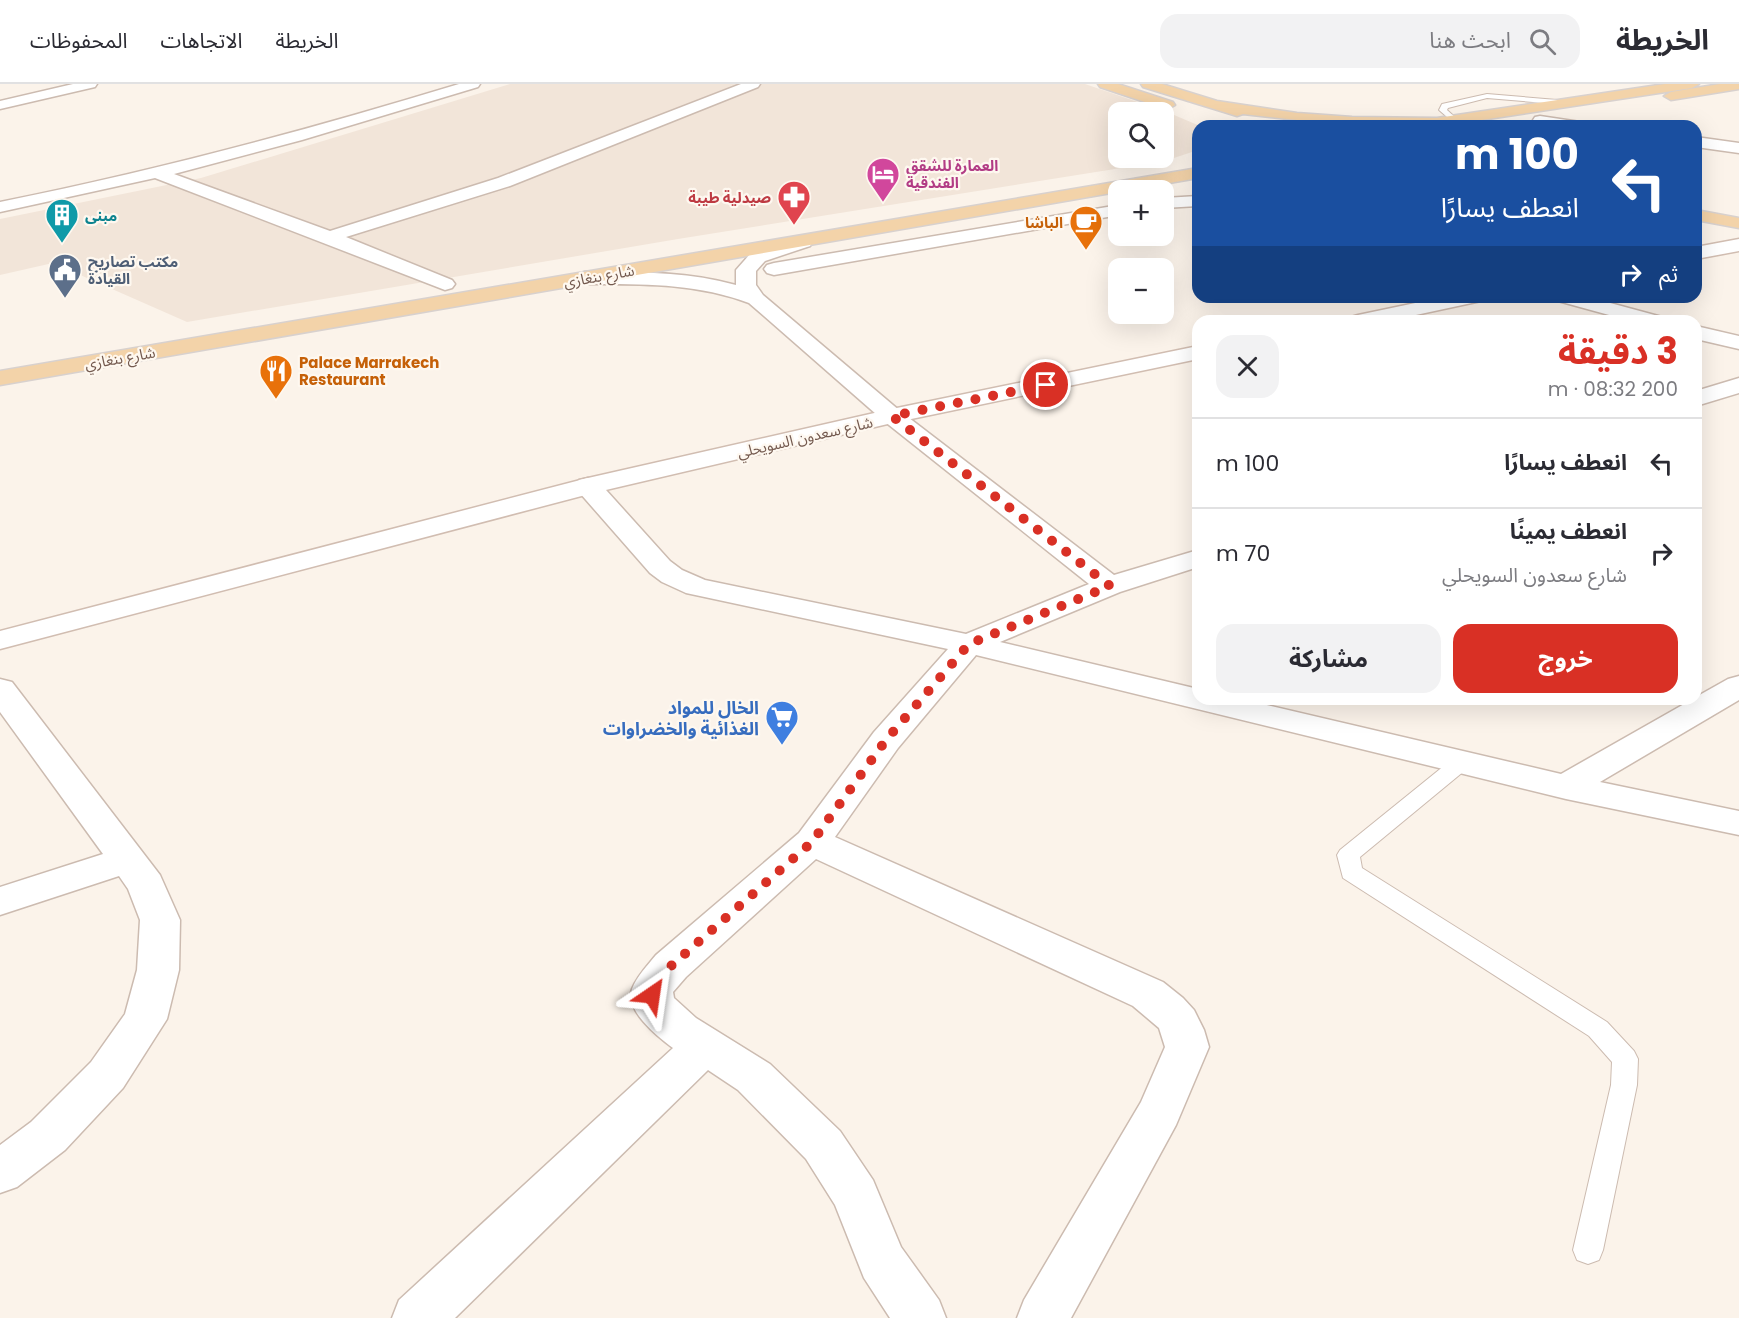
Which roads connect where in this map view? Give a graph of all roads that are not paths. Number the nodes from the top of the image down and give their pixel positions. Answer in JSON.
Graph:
{"nodes":[{"id":1,"x":90,"y":84,"type":"edge"},
{"id":2,"x":753,"y":84,"type":"edge"},
{"id":3,"x":1105,"y":84,"type":"edge"},
{"id":4,"x":1148,"y":84,"type":"edge"},
{"id":5,"x":1692,"y":84,"type":"edge"},
{"id":6,"x":464,"y":85,"type":"edge"},
{"id":7,"x":1739,"y":85,"type":"edge"},
{"id":8,"x":0,"y":105,"type":"edge"},
{"id":9,"x":1215,"y":105,"type":"junction"},
{"id":10,"x":1559,"y":115,"type":"junction"},
{"id":11,"x":1215,"y":120,"type":"edge"},
{"id":12,"x":1264,"y":120,"type":"edge"},
{"id":13,"x":1320,"y":120,"type":"edge"},
{"id":14,"x":1458,"y":120,"type":"edge"},
{"id":15,"x":1528,"y":120,"type":"edge"},
{"id":16,"x":1540,"y":120,"type":"edge"},
{"id":17,"x":1702,"y":143,"type":"edge"},
{"id":18,"x":1739,"y":148,"type":"edge"},
{"id":19,"x":1192,"y":164,"type":"edge"},
{"id":20,"x":1192,"y":164,"type":"edge"},
{"id":21,"x":159,"y":174,"type":"junction"},
{"id":22,"x":1192,"y":201,"type":"edge"},
{"id":23,"x":1174,"y":202,"type":"edge"},
{"id":24,"x":0,"y":207,"type":"edge"},
{"id":25,"x":1108,"y":212,"type":"edge"},
{"id":26,"x":1702,"y":216,"type":"edge"},
{"id":27,"x":1739,"y":223,"type":"edge"},
{"id":28,"x":1702,"y":232,"type":"edge"},
{"id":29,"x":329,"y":237,"type":"junction"},
{"id":30,"x":1739,"y":239,"type":"edge"},
{"id":31,"x":803,"y":242,"type":"junction"},
{"id":32,"x":1739,"y":245,"type":"edge"},
{"id":33,"x":1702,"y":252,"type":"edge"},
{"id":34,"x":585,"y":278,"type":"junction"},
{"id":35,"x":445,"y":284,"type":"junction"},
{"id":36,"x":751,"y":291,"type":"junction"},
{"id":37,"x":1445,"y":303,"type":"edge"},
{"id":38,"x":1588,"y":303,"type":"edge"},
{"id":39,"x":1387,"y":315,"type":"edge"},
{"id":40,"x":1632,"y":315,"type":"edge"},
{"id":41,"x":1702,"y":334,"type":"edge"},
{"id":42,"x":130,"y":337,"type":"dead end"},
{"id":43,"x":1739,"y":343,"type":"edge"},
{"id":44,"x":1192,"y":354,"type":"edge"},
{"id":45,"x":0,"y":378,"type":"edge"},
{"id":46,"x":1739,"y":385,"type":"edge"},
{"id":47,"x":1702,"y":397,"type":"edge"},
{"id":48,"x":892,"y":416,"type":"junction"},
{"id":49,"x":588,"y":486,"type":"junction"},
{"id":50,"x":1192,"y":560,"type":"edge"},
{"id":51,"x":1110,"y":586,"type":"junction"},
{"id":52,"x":0,"y":640,"type":"edge"},
{"id":53,"x":969,"y":644,"type":"junction"},
{"id":54,"x":1739,"y":686,"type":"edge"},
{"id":55,"x":0,"y":689,"type":"edge"},
{"id":56,"x":1192,"y":697,"type":"edge"},
{"id":57,"x":1224,"y":705,"type":"edge"},
{"id":58,"x":1462,"y":762,"type":"junction"},
{"id":59,"x":1566,"y":788,"type":"junction"},
{"id":60,"x":1739,"y":823,"type":"edge"},
{"id":61,"x":812,"y":842,"type":"junction"},
{"id":62,"x":126,"y":860,"type":"junction"},
{"id":63,"x":0,"y":901,"type":"edge"},
{"id":64,"x":705,"y":1046,"type":"junction"},
{"id":65,"x":0,"y":1172,"type":"edge"},
{"id":66,"x":1588,"y":1250,"type":"dead end"},
{"id":67,"x":419,"y":1318,"type":"edge"},
{"id":68,"x":920,"y":1318,"type":"edge"},
{"id":69,"x":1043,"y":1318,"type":"edge"}],
"edges":[{"from":1,"to":8,"type":"street"},
{"from":2,"to":29,"type":"street"},
{"from":3,"to":11,"type":"main road"},
{"from":4,"to":9,"type":"main road"},
{"from":5,"to":14,"type":"main road"},
{"from":6,"to":21,"type":"street"},
{"from":7,"to":10,"type":"main road"},
{"from":9,"to":12,"type":"main road"},
{"from":9,"to":13,"type":"main road"},
{"from":10,"to":15,"type":"main road"},
{"from":10,"to":16,"type":"main road"},
{"from":17,"to":18,"type":"street"},
{"from":19,"to":35,"type":"main road","name":"شارع بنغازي"},
{"from":20,"to":31,"type":"main road","name":"شارع بنغازي"},
{"from":21,"to":24,"type":"street"},
{"from":21,"to":29,"type":"street"},
{"from":22,"to":23,"type":"street"},
{"from":25,"to":36,"type":"street"},
{"from":26,"to":27,"type":"main road"},
{"from":28,"to":30,"type":"main road"},
{"from":29,"to":35,"type":"street"},
{"from":31,"to":34,"type":"main road","name":"شارع بنغازي"},
{"from":31,"to":36,"type":"street"},
{"from":32,"to":33,"type":"street"},
{"from":34,"to":36,"type":"street"},
{"from":34,"to":45,"type":"main road","name":"شارع بنغازي"},
{"from":35,"to":42,"type":"main road","name":"شارع بنغازي"},
{"from":36,"to":48,"type":"street"},
{"from":37,"to":39,"type":"street"},
{"from":38,"to":40,"type":"street"},
{"from":41,"to":43,"type":"street"},
{"from":44,"to":48,"type":"street","name":"شارع سعدون السويحلي"},
{"from":46,"to":47,"type":"street"},
{"from":48,"to":49,"type":"street","name":"شارع سعدون السويحلي"},
{"from":48,"to":51,"type":"street"},
{"from":49,"to":52,"type":"street","name":"شارع سعدون السويحلي"},
{"from":49,"to":53,"type":"street"},
{"from":50,"to":51,"type":"street"},
{"from":51,"to":53,"type":"street"},
{"from":53,"to":56,"type":"street"},
{"from":53,"to":61,"type":"street"},
{"from":54,"to":59,"type":"street"},
{"from":55,"to":62,"type":"street"},
{"from":57,"to":58,"type":"street"},
{"from":58,"to":59,"type":"street"},
{"from":58,"to":66,"type":"lane"},
{"from":59,"to":60,"type":"street"},
{"from":61,"to":64,"type":"street"},
{"from":61,"to":69,"type":"street"},
{"from":62,"to":63,"type":"street"},
{"from":62,"to":65,"type":"street"},
{"from":64,"to":67,"type":"street"},
{"from":64,"to":68,"type":"street"}]}
